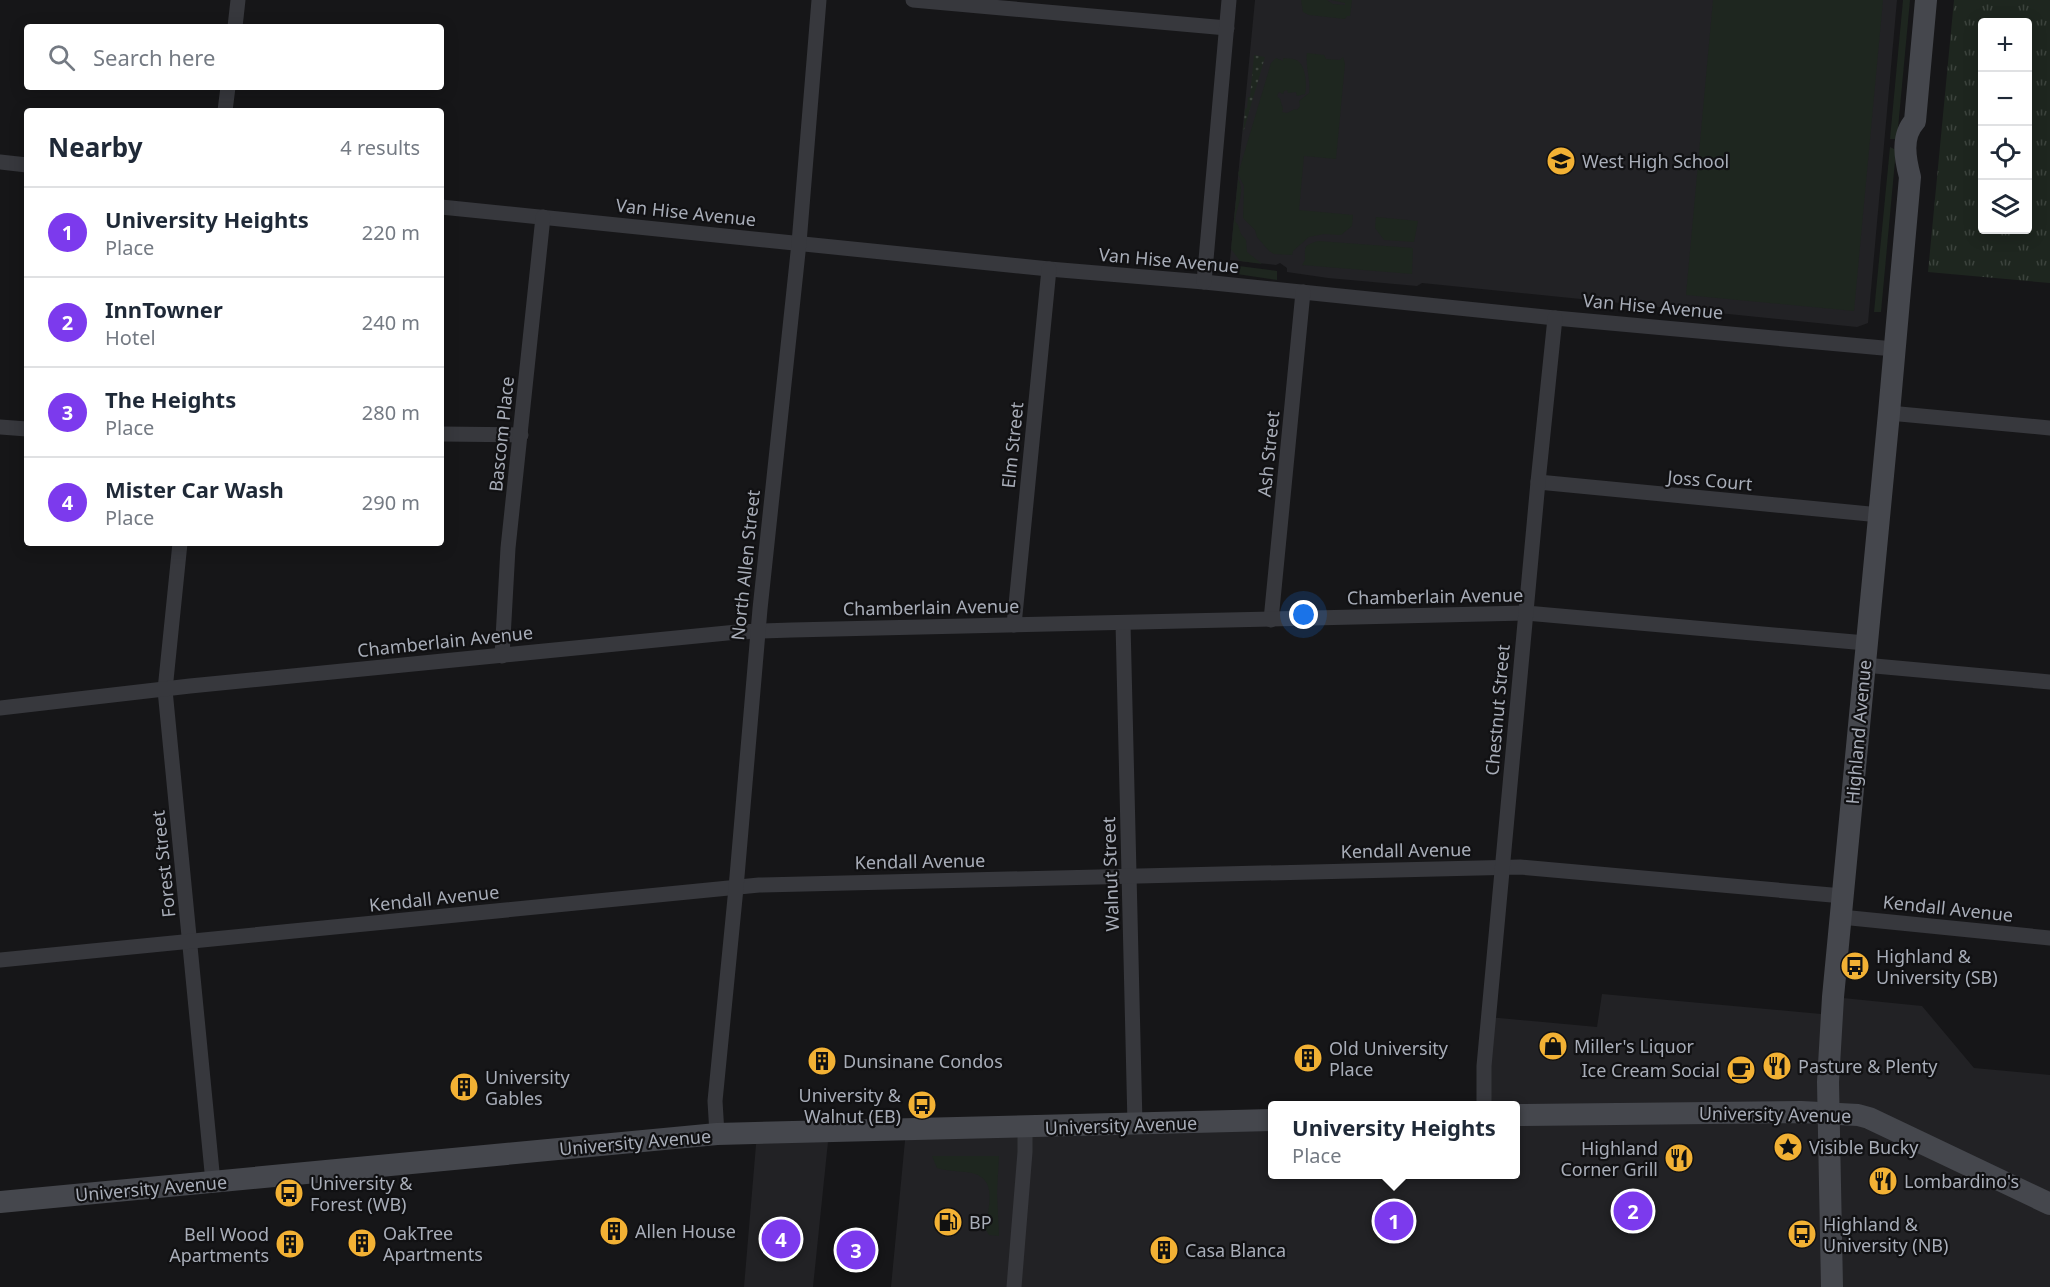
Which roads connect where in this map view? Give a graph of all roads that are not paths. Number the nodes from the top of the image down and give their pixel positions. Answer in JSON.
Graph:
{"nodes":[{"id":1,"x":238,"y":0,"type":"edge"},
{"id":2,"x":819,"y":0,"type":"edge"},
{"id":3,"x":913,"y":0,"type":"edge"},
{"id":4,"x":1229,"y":0,"type":"edge"},
{"id":5,"x":1926,"y":0,"type":"edge"},
{"id":6,"x":235,"y":24,"type":"edge"},
{"id":7,"x":1227,"y":28,"type":"junction"},
{"id":8,"x":228,"y":90,"type":"edge"},
{"id":9,"x":225,"y":108,"type":"edge"},
{"id":10,"x":0,"y":162,"type":"edge"},
{"id":11,"x":24,"y":165,"type":"edge"},
{"id":12,"x":444,"y":207,"type":"edge"},
{"id":13,"x":543,"y":217,"type":"junction"},
{"id":14,"x":799,"y":243,"type":"junction"},
{"id":15,"x":1049,"y":269,"type":"junction"},
{"id":16,"x":1204,"y":282,"type":"junction"},
{"id":17,"x":1304,"y":292,"type":"junction"},
{"id":18,"x":1555,"y":318,"type":"junction"},
{"id":19,"x":1894,"y":349,"type":"junction"},
{"id":20,"x":1889,"y":413,"type":"junction"},
{"id":21,"x":0,"y":427,"type":"edge"},
{"id":22,"x":2050,"y":428,"type":"edge"},
{"id":23,"x":24,"y":429,"type":"edge"},
{"id":24,"x":444,"y":434,"type":"edge"},
{"id":25,"x":521,"y":435,"type":"junction"},
{"id":26,"x":1538,"y":482,"type":"junction"},
{"id":27,"x":1880,"y":515,"type":"junction"},
{"id":28,"x":180,"y":546,"type":"edge"},
{"id":29,"x":1526,"y":613,"type":"junction"},
{"id":30,"x":1271,"y":620,"type":"junction"},
{"id":31,"x":1123,"y":623,"type":"junction"},
{"id":32,"x":1014,"y":625,"type":"junction"},
{"id":33,"x":758,"y":631,"type":"junction"},
{"id":34,"x":1865,"y":654,"type":"junction"},
{"id":35,"x":502,"y":656,"type":"junction"},
{"id":36,"x":2050,"y":682,"type":"edge"},
{"id":37,"x":165,"y":690,"type":"junction"},
{"id":38,"x":0,"y":708,"type":"edge"},
{"id":39,"x":1503,"y":867,"type":"junction"},
{"id":40,"x":1130,"y":875,"type":"junction"},
{"id":41,"x":736,"y":888,"type":"junction"},
{"id":42,"x":1842,"y":907,"type":"junction"},
{"id":43,"x":2050,"y":938,"type":"edge"},
{"id":44,"x":190,"y":941,"type":"junction"},
{"id":45,"x":0,"y":960,"type":"edge"},
{"id":46,"x":1484,"y":1101,"type":"edge"},
{"id":47,"x":1829,"y":1113,"type":"junction"},
{"id":48,"x":1520,"y":1115,"type":"edge"},
{"id":49,"x":1268,"y":1120,"type":"edge"},
{"id":50,"x":1135,"y":1124,"type":"junction"},
{"id":51,"x":1025,"y":1128,"type":"junction"},
{"id":52,"x":717,"y":1134,"type":"junction"},
{"id":53,"x":213,"y":1182,"type":"junction"},
{"id":54,"x":0,"y":1202,"type":"edge"},
{"id":55,"x":2050,"y":1204,"type":"edge"},
{"id":56,"x":1014,"y":1287,"type":"edge"},
{"id":57,"x":1832,"y":1287,"type":"edge"}],
"edges":[{"from":1,"to":6,"type":"street"},
{"from":2,"to":14,"type":"street","name":"North Allen Street"},
{"from":3,"to":7,"type":"street"},
{"from":4,"to":7,"type":"street"},
{"from":5,"to":19,"type":"street","name":"Highland Avenue"},
{"from":7,"to":16,"type":"street"},
{"from":8,"to":9,"type":"street"},
{"from":10,"to":11,"type":"street"},
{"from":12,"to":13,"type":"street","name":"Van Hise Avenue"},
{"from":13,"to":14,"type":"street","name":"Van Hise Avenue"},
{"from":13,"to":25,"type":"street","name":"Bascom Place"},
{"from":14,"to":15,"type":"street","name":"Van Hise Avenue"},
{"from":14,"to":33,"type":"street","name":"North Allen Street"},
{"from":15,"to":16,"type":"street","name":"Van Hise Avenue"},
{"from":15,"to":32,"type":"street","name":"Elm Street"},
{"from":16,"to":17,"type":"street","name":"Van Hise Avenue"},
{"from":17,"to":18,"type":"street","name":"Van Hise Avenue"},
{"from":17,"to":30,"type":"street","name":"Ash Street"},
{"from":18,"to":19,"type":"street","name":"Van Hise Avenue"},
{"from":18,"to":26,"type":"street","name":"Chestnut Street"},
{"from":19,"to":20,"type":"street","name":"Highland Avenue"},
{"from":20,"to":22,"type":"street"},
{"from":20,"to":27,"type":"street","name":"Highland Avenue"},
{"from":21,"to":23,"type":"street"},
{"from":24,"to":25,"type":"street"},
{"from":25,"to":35,"type":"street","name":"Bascom Place"},
{"from":26,"to":27,"type":"street","name":"Joss Court"},
{"from":26,"to":29,"type":"street","name":"Chestnut Street"},
{"from":27,"to":34,"type":"street","name":"Highland Avenue"},
{"from":28,"to":37,"type":"street","name":"Forest Street"},
{"from":29,"to":30,"type":"street","name":"Chamberlain Avenue"},
{"from":29,"to":34,"type":"street","name":"Chamberlain Avenue"},
{"from":29,"to":39,"type":"street","name":"Chestnut Street"},
{"from":30,"to":31,"type":"street","name":"Chamberlain Avenue"},
{"from":31,"to":32,"type":"street","name":"Chamberlain Avenue"},
{"from":31,"to":40,"type":"street","name":"Walnut Street"},
{"from":32,"to":33,"type":"street","name":"Chamberlain Avenue"},
{"from":33,"to":35,"type":"street","name":"Chamberlain Avenue"},
{"from":33,"to":41,"type":"street","name":"North Allen Street"},
{"from":34,"to":36,"type":"street","name":"Chamberlain Avenue"},
{"from":34,"to":42,"type":"street","name":"Highland Avenue"},
{"from":35,"to":37,"type":"street","name":"Chamberlain Avenue"},
{"from":37,"to":38,"type":"street","name":"Chamberlain Avenue"},
{"from":37,"to":44,"type":"street","name":"Forest Street"},
{"from":39,"to":40,"type":"street","name":"Kendall Avenue"},
{"from":39,"to":42,"type":"street","name":"Kendall Avenue"},
{"from":39,"to":46,"type":"street","name":"Chestnut Street"},
{"from":40,"to":41,"type":"street","name":"Kendall Avenue"},
{"from":40,"to":50,"type":"street","name":"Walnut Street"},
{"from":41,"to":44,"type":"street","name":"Kendall Avenue"},
{"from":41,"to":52,"type":"street","name":"North Allen Street"},
{"from":42,"to":43,"type":"street","name":"Kendall Avenue"},
{"from":42,"to":47,"type":"street","name":"Highland Avenue"},
{"from":44,"to":45,"type":"street","name":"Kendall Avenue"},
{"from":44,"to":53,"type":"street","name":"Forest Street"},
{"from":47,"to":48,"type":"street","name":"University Avenue"},
{"from":47,"to":55,"type":"street","name":"University Avenue"},
{"from":47,"to":57,"type":"street","name":"Highland Avenue"},
{"from":49,"to":50,"type":"street","name":"University Avenue"},
{"from":50,"to":51,"type":"street","name":"University Avenue"},
{"from":51,"to":52,"type":"street","name":"University Avenue"},
{"from":51,"to":56,"type":"street"},
{"from":52,"to":53,"type":"street","name":"University Avenue"},
{"from":53,"to":54,"type":"street","name":"University Avenue"}]}
